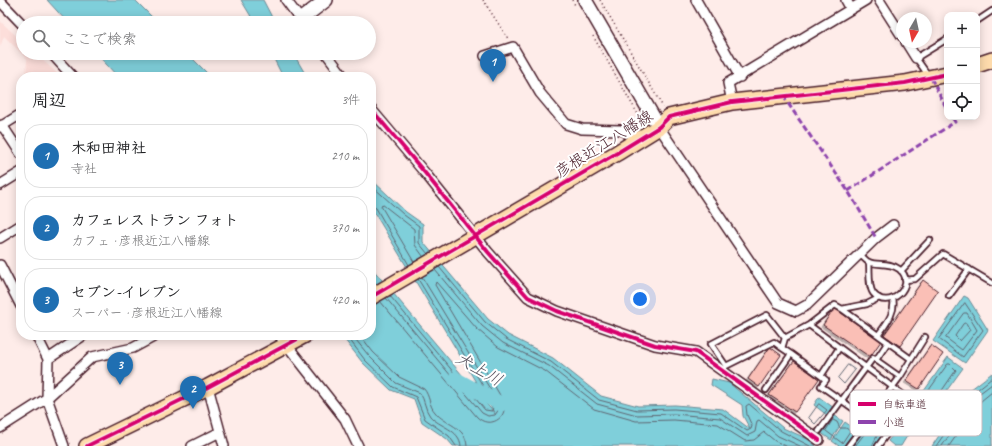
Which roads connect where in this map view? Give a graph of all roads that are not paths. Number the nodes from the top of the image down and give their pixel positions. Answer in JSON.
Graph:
{"nodes":[{"id":1,"x":286,"y":0,"type":"edge"},
{"id":2,"x":326,"y":0,"type":"edge"},
{"id":3,"x":696,"y":0,"type":"edge"},
{"id":4,"x":846,"y":0,"type":"edge"},
{"id":5,"x":866,"y":0,"type":"edge"},
{"id":6,"x":879,"y":0,"type":"edge"},
{"id":7,"x":0,"y":1,"type":"edge"},
{"id":8,"x":580,"y":3,"type":"edge"},
{"id":9,"x":851,"y":9,"type":"junction"},
{"id":10,"x":992,"y":11,"type":"edge"},
{"id":11,"x":297,"y":16,"type":"edge"},
{"id":12,"x":307,"y":16,"type":"edge"},
{"id":13,"x":16,"y":18,"type":"edge"},
{"id":14,"x":980,"y":19,"type":"edge"},
{"id":15,"x":896,"y":27,"type":"edge"},
{"id":16,"x":944,"y":41,"type":"edge"},
{"id":17,"x":910,"y":48,"type":"edge"},
{"id":18,"x":485,"y":56,"type":"dead end"},
{"id":19,"x":916,"y":58,"type":"junction"},
{"id":20,"x":57,"y":60,"type":"edge"},
{"id":21,"x":331,"y":60,"type":"edge"},
{"id":22,"x":992,"y":60,"type":"edge"},
{"id":23,"x":980,"y":64,"type":"edge"},
{"id":24,"x":68,"y":72,"type":"edge"},
{"id":25,"x":340,"y":72,"type":"edge"},
{"id":26,"x":944,"y":75,"type":"edge"},
{"id":27,"x":740,"y":77,"type":"junction"},
{"id":28,"x":931,"y":78,"type":"junction"},
{"id":29,"x":732,"y":102,"type":"junction"},
{"id":30,"x":376,"y":115,"type":"edge"},
{"id":31,"x":16,"y":117,"type":"edge"},
{"id":32,"x":1,"y":126,"type":"edge"},
{"id":33,"x":654,"y":129,"type":"junction"},
{"id":34,"x":16,"y":147,"type":"edge"},
{"id":35,"x":16,"y":175,"type":"edge"},
{"id":36,"x":0,"y":185,"type":"edge"},
{"id":37,"x":893,"y":225,"type":"dead end"},
{"id":38,"x":16,"y":228,"type":"edge"},
{"id":39,"x":473,"y":236,"type":"junction"},
{"id":40,"x":0,"y":238,"type":"edge"},
{"id":41,"x":930,"y":240,"type":"dead end"},
{"id":42,"x":860,"y":254,"type":"junction"},
{"id":43,"x":869,"y":262,"type":"junction"},
{"id":44,"x":0,"y":265,"type":"edge"},
{"id":45,"x":969,"y":269,"type":"junction"},
{"id":46,"x":901,"y":271,"type":"junction"},
{"id":47,"x":905,"y":280,"type":"junction"},
{"id":48,"x":992,"y":283,"type":"edge"},
{"id":49,"x":376,"y":294,"type":"edge"},
{"id":50,"x":16,"y":296,"type":"edge"},
{"id":51,"x":949,"y":296,"type":"dead end"},
{"id":52,"x":879,"y":298,"type":"junction"},
{"id":53,"x":893,"y":299,"type":"junction"},
{"id":54,"x":842,"y":309,"type":"junction"},
{"id":55,"x":808,"y":325,"type":"junction"},
{"id":56,"x":879,"y":334,"type":"junction"},
{"id":57,"x":925,"y":337,"type":"dead end"},
{"id":58,"x":785,"y":338,"type":"junction"},
{"id":59,"x":38,"y":340,"type":"edge"},
{"id":60,"x":76,"y":340,"type":"edge"},
{"id":61,"x":148,"y":340,"type":"edge"},
{"id":62,"x":289,"y":340,"type":"edge"},
{"id":63,"x":292,"y":340,"type":"edge"},
{"id":64,"x":888,"y":342,"type":"junction"},
{"id":65,"x":782,"y":348,"type":"junction"},
{"id":66,"x":839,"y":348,"type":"junction"},
{"id":67,"x":791,"y":354,"type":"junction"},
{"id":68,"x":48,"y":359,"type":"junction"},
{"id":69,"x":911,"y":359,"type":"junction"},
{"id":70,"x":876,"y":360,"type":"junction"},
{"id":71,"x":866,"y":367,"type":"junction"},
{"id":72,"x":820,"y":376,"type":"junction"},
{"id":73,"x":900,"y":377,"type":"junction"},
{"id":74,"x":208,"y":386,"type":"junction"},
{"id":75,"x":892,"y":386,"type":"junction"},
{"id":76,"x":766,"y":390,"type":"dead end"},
{"id":77,"x":889,"y":390,"type":"edge"},
{"id":78,"x":897,"y":390,"type":"edge"},
{"id":79,"x":47,"y":398,"type":"junction"},
{"id":80,"x":841,"y":400,"type":"junction"},
{"id":81,"x":850,"y":406,"type":"edge"},
{"id":82,"x":0,"y":428,"type":"edge"},
{"id":83,"x":220,"y":432,"type":"junction"},
{"id":84,"x":819,"y":436,"type":"joint"},
{"id":85,"x":855,"y":436,"type":"edge"},
{"id":86,"x":886,"y":436,"type":"edge"},
{"id":87,"x":64,"y":446,"type":"edge"},
{"id":88,"x":87,"y":446,"type":"edge"},
{"id":89,"x":192,"y":446,"type":"edge"},
{"id":90,"x":224,"y":446,"type":"edge"},
{"id":91,"x":358,"y":446,"type":"edge"},
{"id":92,"x":848,"y":446,"type":"edge"},
{"id":93,"x":878,"y":446,"type":"edge"}],
"edges":[{"from":1,"to":11,"type":"street"},
{"from":2,"to":12,"type":"street"},
{"from":3,"to":27,"type":"street"},
{"from":4,"to":9,"type":"street"},
{"from":5,"to":9,"type":"street"},
{"from":6,"to":15,"type":"street"},
{"from":7,"to":13,"type":"street"},
{"from":8,"to":33,"type":"street"},
{"from":9,"to":27,"type":"street"},
{"from":10,"to":14,"type":"lane"},
{"from":16,"to":19,"type":"lane"},
{"from":17,"to":19,"type":"street"},
{"from":18,"to":33,"type":"street"},
{"from":19,"to":28,"type":"lane"},
{"from":20,"to":24,"type":"street"},
{"from":21,"to":25,"type":"street"},
{"from":22,"to":23,"type":"main road"},
{"from":26,"to":28,"type":"main road","name":"彦根近江八幡線"},
{"from":27,"to":29,"type":"street"},
{"from":28,"to":29,"type":"main road","name":"彦根近江八幡線"},
{"from":29,"to":33,"type":"main road","name":"彦根近江八幡線"},
{"from":30,"to":39,"type":"street"},
{"from":31,"to":32,"type":"street"},
{"from":32,"to":34,"type":"street"},
{"from":33,"to":39,"type":"main road","name":"彦根近江八幡線"},
{"from":33,"to":42,"type":"street"},
{"from":35,"to":36,"type":"street"},
{"from":37,"to":42,"type":"street"},
{"from":38,"to":40,"type":"street"},
{"from":39,"to":49,"type":"main road","name":"彦根近江八幡線"},
{"from":39,"to":84,"type":"street"},
{"from":41,"to":46,"type":"lane"},
{"from":42,"to":43,"type":"lane"},
{"from":43,"to":46,"type":"lane"},
{"from":43,"to":52,"type":"lane"},
{"from":44,"to":50,"type":"street"},
{"from":45,"to":47,"type":"lane"},
{"from":45,"to":48,"type":"lane"},
{"from":45,"to":51,"type":"lane"},
{"from":46,"to":47,"type":"lane"},
{"from":47,"to":53,"type":"lane"},
{"from":52,"to":53,"type":"lane"},
{"from":52,"to":54,"type":"lane"},
{"from":53,"to":56,"type":"lane"},
{"from":54,"to":55,"type":"lane"},
{"from":54,"to":56,"type":"lane"},
{"from":55,"to":58,"type":"lane"},
{"from":55,"to":66,"type":"lane"},
{"from":56,"to":64,"type":"lane"},
{"from":57,"to":69,"type":"lane"},
{"from":58,"to":65,"type":"lane"},
{"from":58,"to":65,"type":"lane"},
{"from":59,"to":68,"type":"street"},
{"from":60,"to":68,"type":"street"},
{"from":61,"to":79,"type":"street"},
{"from":62,"to":74,"type":"main road"},
{"from":63,"to":91,"type":"street"},
{"from":64,"to":69,"type":"lane"},
{"from":64,"to":70,"type":"lane"},
{"from":65,"to":67,"type":"lane"},
{"from":66,"to":71,"type":"lane"},
{"from":66,"to":72,"type":"lane"},
{"from":67,"to":72,"type":"lane"},
{"from":67,"to":76,"type":"lane"},
{"from":68,"to":79,"type":"street"},
{"from":69,"to":73,"type":"lane"},
{"from":70,"to":71,"type":"lane"},
{"from":70,"to":73,"type":"lane"},
{"from":71,"to":75,"type":"lane"},
{"from":71,"to":80,"type":"lane"},
{"from":72,"to":80,"type":"lane"},
{"from":73,"to":75,"type":"lane"},
{"from":74,"to":83,"type":"street"},
{"from":74,"to":88,"type":"main road"},
{"from":75,"to":77,"type":"lane"},
{"from":75,"to":78,"type":"lane"},
{"from":79,"to":82,"type":"street"},
{"from":79,"to":87,"type":"street"},
{"from":80,"to":81,"type":"lane"},
{"from":80,"to":84,"type":"lane"},
{"from":83,"to":89,"type":"street"},
{"from":83,"to":90,"type":"street"},
{"from":85,"to":92,"type":"lane"},
{"from":86,"to":93,"type":"lane"}]}
